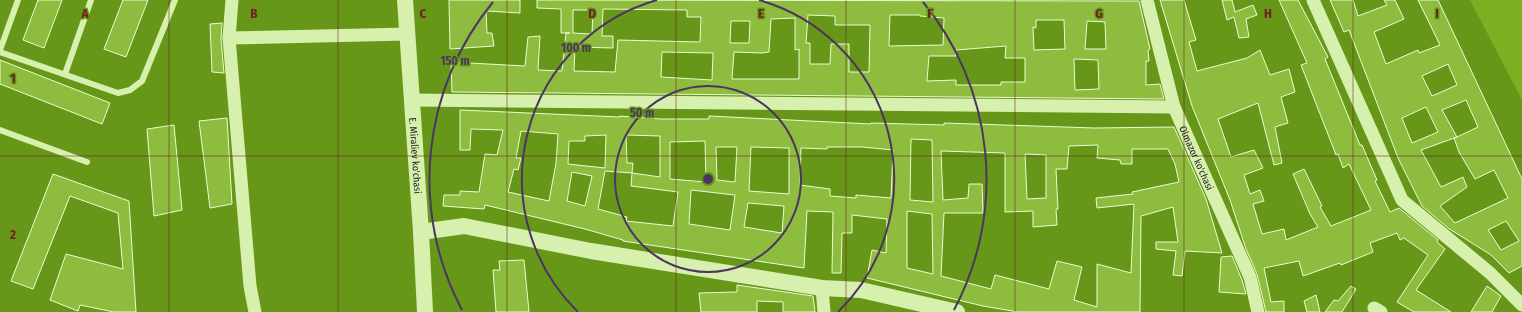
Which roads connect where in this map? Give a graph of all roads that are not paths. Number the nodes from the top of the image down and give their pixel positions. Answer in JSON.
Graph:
{"nodes":[{"id":1,"x":18,"y":0,"type":"edge"},
{"id":2,"x":91,"y":0,"type":"edge"},
{"id":3,"x":175,"y":0,"type":"edge"},
{"id":4,"x":232,"y":0,"type":"edge"},
{"id":5,"x":405,"y":0,"type":"edge"},
{"id":6,"x":1147,"y":0,"type":"edge"},
{"id":7,"x":1313,"y":0,"type":"edge"},
{"id":8,"x":407,"y":34,"type":"junction"},
{"id":9,"x":230,"y":38,"type":"junction"},
{"id":10,"x":0,"y":51,"type":"edge"},
{"id":11,"x":64,"y":74,"type":"junction"},
{"id":12,"x":412,"y":100,"type":"junction"},
{"id":13,"x":1174,"y":107,"type":"junction"},
{"id":14,"x":0,"y":130,"type":"edge"},
{"id":15,"x":88,"y":162,"type":"dead end"},
{"id":16,"x":421,"y":232,"type":"junction"},
{"id":17,"x":822,"y":288,"type":"junction"},
{"id":18,"x":1522,"y":305,"type":"edge"},
{"id":19,"x":254,"y":312,"type":"edge"},
{"id":20,"x":425,"y":312,"type":"edge"},
{"id":21,"x":824,"y":312,"type":"edge"},
{"id":22,"x":957,"y":312,"type":"edge"},
{"id":23,"x":1258,"y":312,"type":"edge"}],
"edges":[{"from":1,"to":10,"type":"lane"},
{"from":2,"to":11,"type":"lane"},
{"from":3,"to":11,"type":"lane"},
{"from":4,"to":9,"type":"street"},
{"from":5,"to":8,"type":"street","name":"E. Miraliev ko'chasi"},
{"from":6,"to":13,"type":"street","name":"Olmazor ko'chasi"},
{"from":7,"to":18,"type":"street"},
{"from":8,"to":9,"type":"street"},
{"from":8,"to":12,"type":"street","name":"E. Miraliev ko'chasi"},
{"from":9,"to":19,"type":"street"},
{"from":10,"to":11,"type":"lane"},
{"from":12,"to":13,"type":"street"},
{"from":12,"to":16,"type":"street","name":"E. Miraliev ko'chasi"},
{"from":13,"to":23,"type":"street","name":"Olmazor ko'chasi"},
{"from":14,"to":15,"type":"lane"},
{"from":16,"to":17,"type":"street"},
{"from":16,"to":20,"type":"street","name":"E. Miraliev ko'chasi"},
{"from":17,"to":21,"type":"street"},
{"from":17,"to":22,"type":"street"}]}
